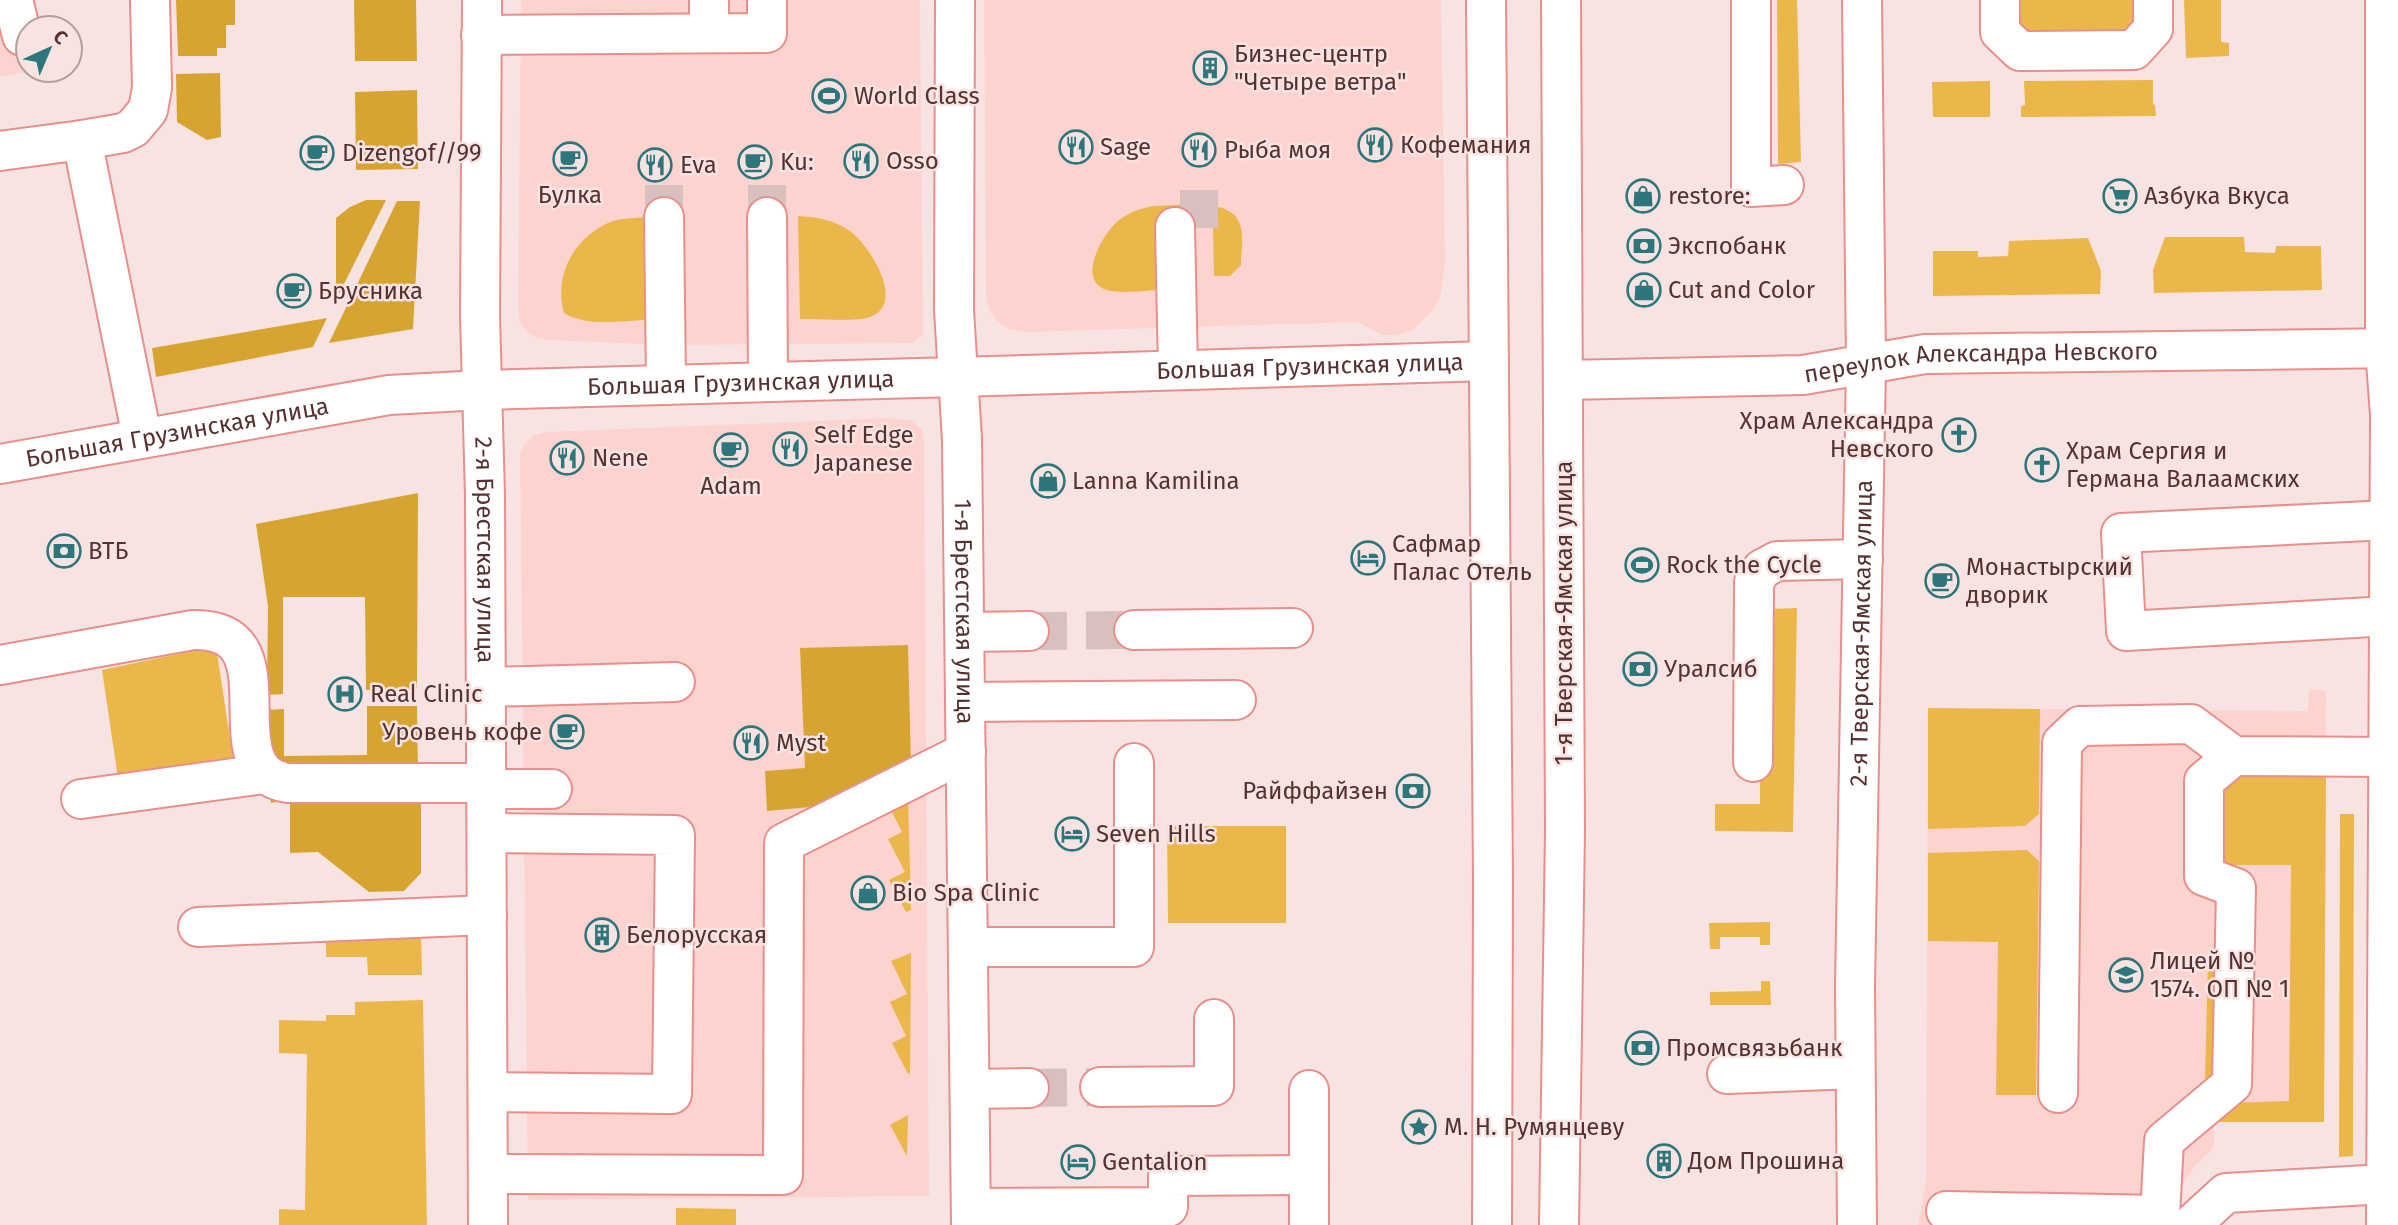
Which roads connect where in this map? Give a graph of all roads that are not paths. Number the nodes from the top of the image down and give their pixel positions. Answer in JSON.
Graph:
{"nodes":[{"id":1,"x":150,"y":0,"type":"edge"},
{"id":2,"x":766,"y":0,"type":"edge"},
{"id":3,"x":955,"y":0,"type":"edge"},
{"id":4,"x":1486,"y":0,"type":"edge"},
{"id":5,"x":1561,"y":0,"type":"edge"},
{"id":6,"x":1751,"y":0,"type":"edge"},
{"id":7,"x":1861,"y":0,"type":"edge"},
{"id":8,"x":2000,"y":0,"type":"edge"},
{"id":9,"x":2153,"y":0,"type":"edge"},
{"id":10,"x":2385,"y":0,"type":"edge"},
{"id":11,"x":709,"y":17,"type":"edge"},
{"id":12,"x":482,"y":18,"type":"edge"},
{"id":13,"x":82,"y":140,"type":"junction"},
{"id":14,"x":0,"y":151,"type":"edge"},
{"id":15,"x":2391,"y":163,"type":"edge"},
{"id":16,"x":1784,"y":185,"type":"dead end"},
{"id":17,"x":664,"y":217,"type":"tunnel mouth"},
{"id":18,"x":1187,"y":228,"type":"tunnel mouth"},
{"id":19,"x":2391,"y":348,"type":"edge"},
{"id":20,"x":1489,"y":361,"type":"junction"},
{"id":21,"x":1866,"y":364,"type":"junction"},
{"id":22,"x":1190,"y":370,"type":"junction"},
{"id":23,"x":956,"y":377,"type":"junction"},
{"id":24,"x":1564,"y":380,"type":"junction"},
{"id":25,"x":777,"y":381,"type":"junction"},
{"id":26,"x":666,"y":385,"type":"junction"},
{"id":27,"x":482,"y":390,"type":"junction"},
{"id":28,"x":142,"y":437,"type":"junction"},
{"id":29,"x":0,"y":464,"type":"edge"},
{"id":30,"x":2389,"y":520,"type":"junction"},
{"id":31,"x":1863,"y":559,"type":"junction"},
{"id":32,"x":2389,"y":616,"type":"junction"},
{"id":33,"x":1293,"y":628,"type":"dead end"},
{"id":34,"x":1134,"y":630,"type":"tunnel mouth"},
{"id":35,"x":965,"y":644,"type":"junction"},
{"id":36,"x":1029,"y":644,"type":"tunnel mouth"},
{"id":37,"x":0,"y":665,"type":"edge"},
{"id":38,"x":675,"y":681,"type":"dead end"},
{"id":39,"x":486,"y":687,"type":"junction"},
{"id":40,"x":1236,"y":700,"type":"dead end"},
{"id":41,"x":965,"y":702,"type":"junction"},
{"id":42,"x":966,"y":752,"type":"junction"},
{"id":43,"x":2234,"y":756,"type":"junction"},
{"id":44,"x":2388,"y":757,"type":"junction"},
{"id":45,"x":1753,"y":762,"type":"dead end"},
{"id":46,"x":1134,"y":763,"type":"dead end"},
{"id":47,"x":263,"y":774,"type":"junction"},
{"id":48,"x":486,"y":786,"type":"junction"},
{"id":49,"x":552,"y":789,"type":"dead end"},
{"id":50,"x":81,"y":799,"type":"dead end"},
{"id":51,"x":486,"y":833,"type":"junction"},
{"id":52,"x":2393,"y":902,"type":"edge"},
{"id":53,"x":487,"y":915,"type":"junction"},
{"id":54,"x":198,"y":927,"type":"dead end"},
{"id":55,"x":969,"y":947,"type":"junction"},
{"id":56,"x":1214,"y":1018,"type":"dead end"},
{"id":57,"x":1855,"y":1069,"type":"junction"},
{"id":58,"x":1727,"y":1073,"type":"dead end"},
{"id":59,"x":2392,"y":1084,"type":"edge"},
{"id":60,"x":1100,"y":1087,"type":"tunnel mouth"},
{"id":61,"x":1029,"y":1088,"type":"tunnel mouth"},
{"id":62,"x":970,"y":1089,"type":"junction"},
{"id":63,"x":1309,"y":1090,"type":"dead end"},
{"id":64,"x":488,"y":1092,"type":"junction"},
{"id":65,"x":2058,"y":1093,"type":"dead end"},
{"id":66,"x":488,"y":1174,"type":"junction"},
{"id":67,"x":1309,"y":1175,"type":"junction"},
{"id":68,"x":2386,"y":1184,"type":"junction"},
{"id":69,"x":1946,"y":1211,"type":"dead end"},
{"id":70,"x":971,"y":1217,"type":"edge"},
{"id":71,"x":488,"y":1225,"type":"edge"},
{"id":72,"x":1309,"y":1225,"type":"edge"},
{"id":73,"x":1492,"y":1225,"type":"edge"},
{"id":74,"x":1559,"y":1225,"type":"edge"},
{"id":75,"x":1857,"y":1225,"type":"edge"},
{"id":76,"x":2191,"y":1225,"type":"edge"},
{"id":77,"x":2386,"y":1225,"type":"edge"}],
"edges":[{"from":1,"to":13,"type":"street"},
{"from":2,"to":11,"type":"street"},
{"from":3,"to":23,"type":"street","name":"1-я Брестская улица"},
{"from":4,"to":20,"type":"street"},
{"from":5,"to":24,"type":"street","name":"1-я Тверская-Ямская улица"},
{"from":6,"to":16,"type":"street"},
{"from":7,"to":21,"type":"street","name":"2-я Тверская-Ямская улица"},
{"from":8,"to":9,"type":"street"},
{"from":10,"to":15,"type":"street"},
{"from":11,"to":12,"type":"street"},
{"from":12,"to":27,"type":"street","name":"2-я Брестская улица"},
{"from":13,"to":14,"type":"street"},
{"from":13,"to":28,"type":"street"},
{"from":15,"to":19,"type":"street"},
{"from":17,"to":26,"type":"street"},
{"from":18,"to":22,"type":"street"},
{"from":19,"to":21,"type":"street","name":"переулок Александра Невского"},
{"from":19,"to":30,"type":"street"},
{"from":20,"to":22,"type":"street","name":"Большая Грузинская улица"},
{"from":20,"to":73,"type":"street"},
{"from":21,"to":24,"type":"street","name":"переулок Александра Невского"},
{"from":21,"to":31,"type":"street","name":"2-я Тверская-Ямская улица"},
{"from":22,"to":23,"type":"street","name":"Большая Грузинская улица"},
{"from":23,"to":25,"type":"street","name":"Большая Грузинская улица"},
{"from":23,"to":35,"type":"street","name":"1-я Брестская улица"},
{"from":24,"to":74,"type":"street","name":"1-я Тверская-Ямская улица"},
{"from":25,"to":25,"type":"street"},
{"from":25,"to":26,"type":"street","name":"Большая Грузинская улица"},
{"from":26,"to":27,"type":"street","name":"Большая Грузинская улица"},
{"from":27,"to":28,"type":"street","name":"Большая Грузинская улица"},
{"from":27,"to":39,"type":"street","name":"2-я Брестская улица"},
{"from":28,"to":29,"type":"street","name":"Большая Грузинская улица"},
{"from":30,"to":32,"type":"street"},
{"from":30,"to":32,"type":"street"},
{"from":31,"to":45,"type":"street"},
{"from":31,"to":57,"type":"street","name":"2-я Тверская-Ямская улица"},
{"from":32,"to":44,"type":"street"},
{"from":33,"to":34,"type":"street"},
{"from":35,"to":36,"type":"street"},
{"from":35,"to":41,"type":"street","name":"1-я Брестская улица"},
{"from":37,"to":47,"type":"street"},
{"from":38,"to":39,"type":"street"},
{"from":39,"to":48,"type":"street","name":"2-я Брестская улица"},
{"from":40,"to":41,"type":"street"},
{"from":41,"to":42,"type":"street","name":"1-я Брестская улица"},
{"from":42,"to":55,"type":"street","name":"1-я Брестская улица"},
{"from":42,"to":66,"type":"street"},
{"from":43,"to":44,"type":"street"},
{"from":43,"to":65,"type":"street"},
{"from":43,"to":69,"type":"street"},
{"from":44,"to":52,"type":"street"},
{"from":46,"to":55,"type":"street"},
{"from":47,"to":48,"type":"street"},
{"from":47,"to":50,"type":"street"},
{"from":48,"to":49,"type":"street"},
{"from":48,"to":51,"type":"street","name":"2-я Брестская улица"},
{"from":51,"to":53,"type":"street","name":"2-я Брестская улица"},
{"from":51,"to":64,"type":"street"},
{"from":52,"to":59,"type":"street"},
{"from":53,"to":54,"type":"street"},
{"from":53,"to":64,"type":"street","name":"2-я Брестская улица"},
{"from":55,"to":62,"type":"street","name":"1-я Брестская улица"},
{"from":56,"to":60,"type":"street"},
{"from":57,"to":58,"type":"street"},
{"from":57,"to":75,"type":"street","name":"2-я Тверская-Ямская улица"},
{"from":59,"to":68,"type":"street"},
{"from":61,"to":62,"type":"street"},
{"from":62,"to":70,"type":"street","name":"1-я Брестская улица"},
{"from":63,"to":67,"type":"street"},
{"from":64,"to":66,"type":"street","name":"2-я Брестская улица"},
{"from":66,"to":71,"type":"street","name":"2-я Брестская улица"},
{"from":67,"to":70,"type":"street"},
{"from":67,"to":72,"type":"street"},
{"from":68,"to":76,"type":"street"},
{"from":68,"to":77,"type":"street"}]}
